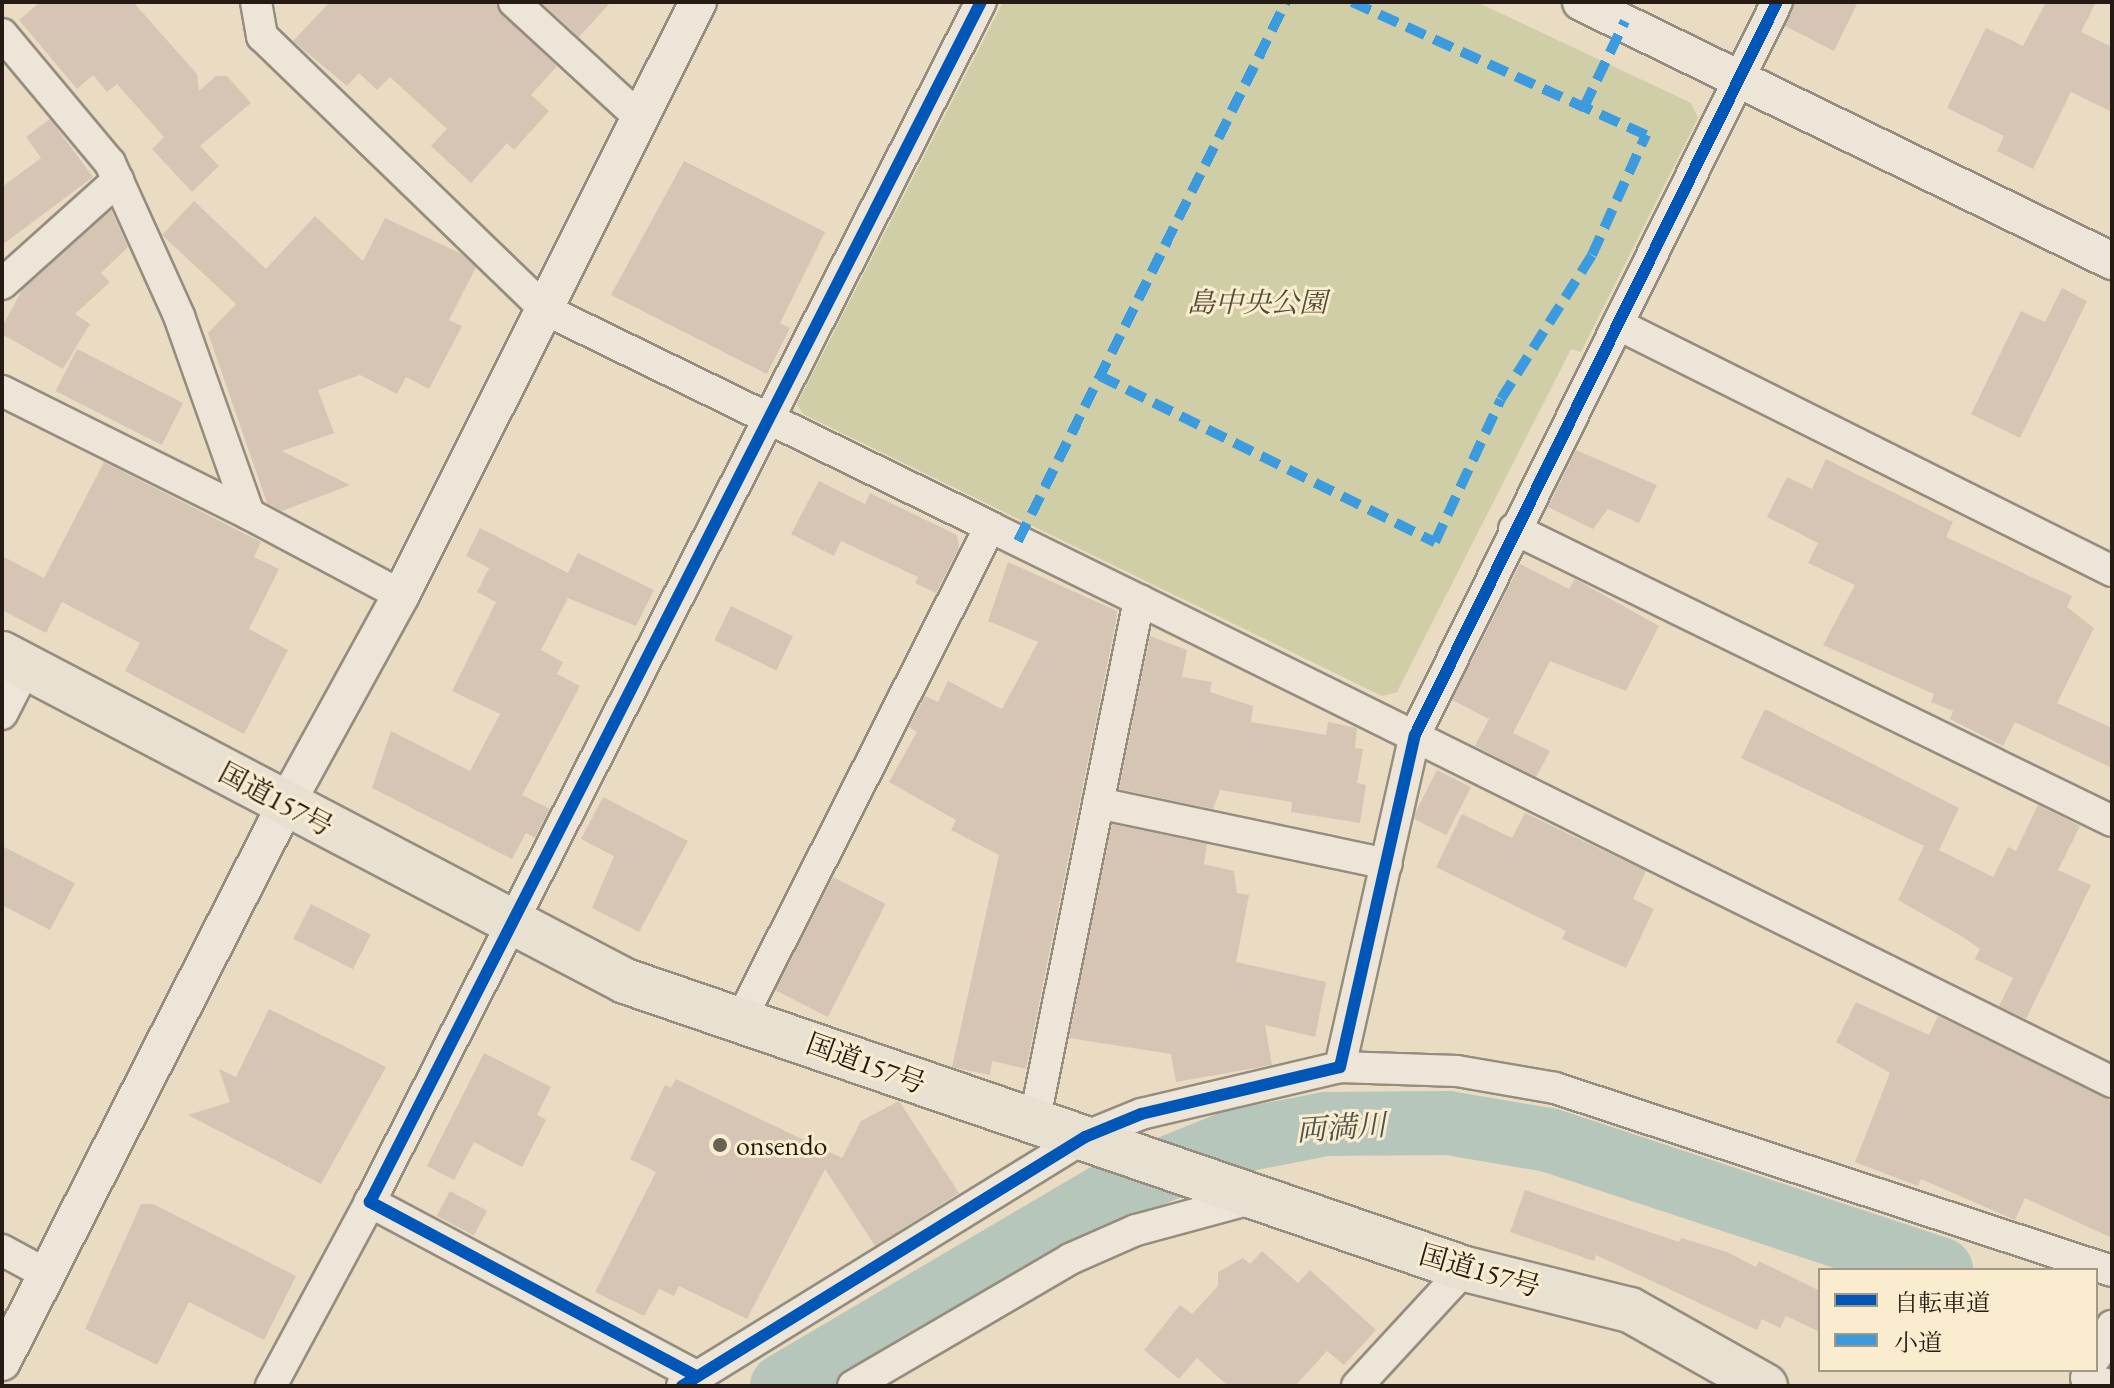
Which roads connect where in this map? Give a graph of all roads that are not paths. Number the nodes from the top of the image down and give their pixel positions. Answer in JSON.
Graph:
{"nodes":[{"id":1,"x":256,"y":2,"type":"edge"},
{"id":2,"x":514,"y":2,"type":"edge"},
{"id":3,"x":698,"y":2,"type":"edge"},
{"id":4,"x":981,"y":2,"type":"edge"},
{"id":5,"x":1581,"y":2,"type":"edge"},
{"id":6,"x":1777,"y":2,"type":"edge"},
{"id":7,"x":2,"y":34,"type":"edge"},
{"id":8,"x":1738,"y":76,"type":"junction"},
{"id":9,"x":640,"y":118,"type":"junction"},
{"id":10,"x":118,"y":180,"type":"junction"},
{"id":11,"x":2112,"y":261,"type":"edge"},
{"id":12,"x":2,"y":284,"type":"edge"},
{"id":13,"x":546,"y":310,"type":"junction"},
{"id":14,"x":1619,"y":325,"type":"junction"},
{"id":15,"x":2,"y":391,"type":"edge"},
{"id":16,"x":770,"y":420,"type":"junction"},
{"id":17,"x":249,"y":514,"type":"junction"},
{"id":18,"x":990,"y":527,"type":"junction"},
{"id":19,"x":1514,"y":529,"type":"junction"},
{"id":20,"x":2112,"y":571,"type":"edge"},
{"id":21,"x":401,"y":595,"type":"junction"},
{"id":22,"x":1139,"y":600,"type":"junction"},
{"id":23,"x":14,"y":660,"type":"edge"},
{"id":24,"x":2,"y":714,"type":"edge"},
{"id":25,"x":1415,"y":735,"type":"junction"},
{"id":26,"x":1098,"y":803,"type":"junction"},
{"id":27,"x":286,"y":804,"type":"junction"},
{"id":28,"x":2112,"y":821,"type":"edge"},
{"id":29,"x":1387,"y":864,"type":"junction"},
{"id":30,"x":508,"y":925,"type":"junction"},
{"id":31,"x":741,"y":1019,"type":"junction"},
{"id":32,"x":1340,"y":1067,"type":"junction"},
{"id":33,"x":2112,"y":1082,"type":"edge"},
{"id":34,"x":1034,"y":1123,"type":"junction"},
{"id":35,"x":1097,"y":1140,"type":"junction"},
{"id":36,"x":1236,"y":1192,"type":"junction"},
{"id":37,"x":370,"y":1202,"type":"junction"},
{"id":38,"x":2,"y":1250,"type":"edge"},
{"id":39,"x":1465,"y":1269,"type":"junction"},
{"id":40,"x":2112,"y":1271,"type":"edge"},
{"id":41,"x":48,"y":1275,"type":"junction"},
{"id":42,"x":2112,"y":1326,"type":"edge"},
{"id":43,"x":2,"y":1362,"type":"edge"},
{"id":44,"x":2098,"y":1362,"type":"edge"},
{"id":45,"x":689,"y":1381,"type":"edge"},
{"id":46,"x":271,"y":1386,"type":"edge"},
{"id":47,"x":853,"y":1386,"type":"edge"},
{"id":48,"x":1357,"y":1386,"type":"edge"},
{"id":49,"x":1765,"y":1386,"type":"edge"}],
"edges":[{"from":1,"to":13,"type":"street"},
{"from":2,"to":9,"type":"street"},
{"from":3,"to":9,"type":"street"},
{"from":4,"to":16,"type":"street"},
{"from":5,"to":8,"type":"street"},
{"from":6,"to":8,"type":"street"},
{"from":7,"to":10,"type":"street"},
{"from":8,"to":11,"type":"street"},
{"from":8,"to":14,"type":"street"},
{"from":9,"to":13,"type":"street"},
{"from":10,"to":12,"type":"street"},
{"from":10,"to":17,"type":"street"},
{"from":13,"to":16,"type":"street"},
{"from":13,"to":21,"type":"street"},
{"from":14,"to":19,"type":"street"},
{"from":14,"to":20,"type":"street"},
{"from":15,"to":17,"type":"street"},
{"from":16,"to":18,"type":"street"},
{"from":16,"to":30,"type":"street"},
{"from":17,"to":21,"type":"street"},
{"from":18,"to":22,"type":"street"},
{"from":18,"to":31,"type":"street"},
{"from":19,"to":25,"type":"street"},
{"from":19,"to":28,"type":"street"},
{"from":21,"to":27,"type":"street"},
{"from":22,"to":25,"type":"street"},
{"from":22,"to":26,"type":"street"},
{"from":23,"to":24,"type":"street"},
{"from":23,"to":27,"type":"highway","name":"国道157号"},
{"from":25,"to":29,"type":"street"},
{"from":25,"to":33,"type":"street"},
{"from":26,"to":29,"type":"street"},
{"from":26,"to":34,"type":"street"},
{"from":27,"to":30,"type":"highway","name":"国道157号"},
{"from":27,"to":41,"type":"street"},
{"from":29,"to":32,"type":"street"},
{"from":30,"to":31,"type":"highway","name":"国道157号"},
{"from":30,"to":37,"type":"street"},
{"from":31,"to":34,"type":"highway","name":"国道157号"},
{"from":32,"to":35,"type":"street"},
{"from":32,"to":40,"type":"street"},
{"from":34,"to":35,"type":"highway","name":"国道157号"},
{"from":35,"to":36,"type":"highway","name":"国道157号"},
{"from":35,"to":45,"type":"street"},
{"from":36,"to":39,"type":"highway","name":"国道157号"},
{"from":36,"to":47,"type":"street"},
{"from":37,"to":45,"type":"street"},
{"from":37,"to":46,"type":"street"},
{"from":38,"to":41,"type":"street"},
{"from":39,"to":48,"type":"street"},
{"from":39,"to":49,"type":"highway","name":"国道157号"},
{"from":41,"to":43,"type":"street"},
{"from":42,"to":44,"type":"street"}]}
